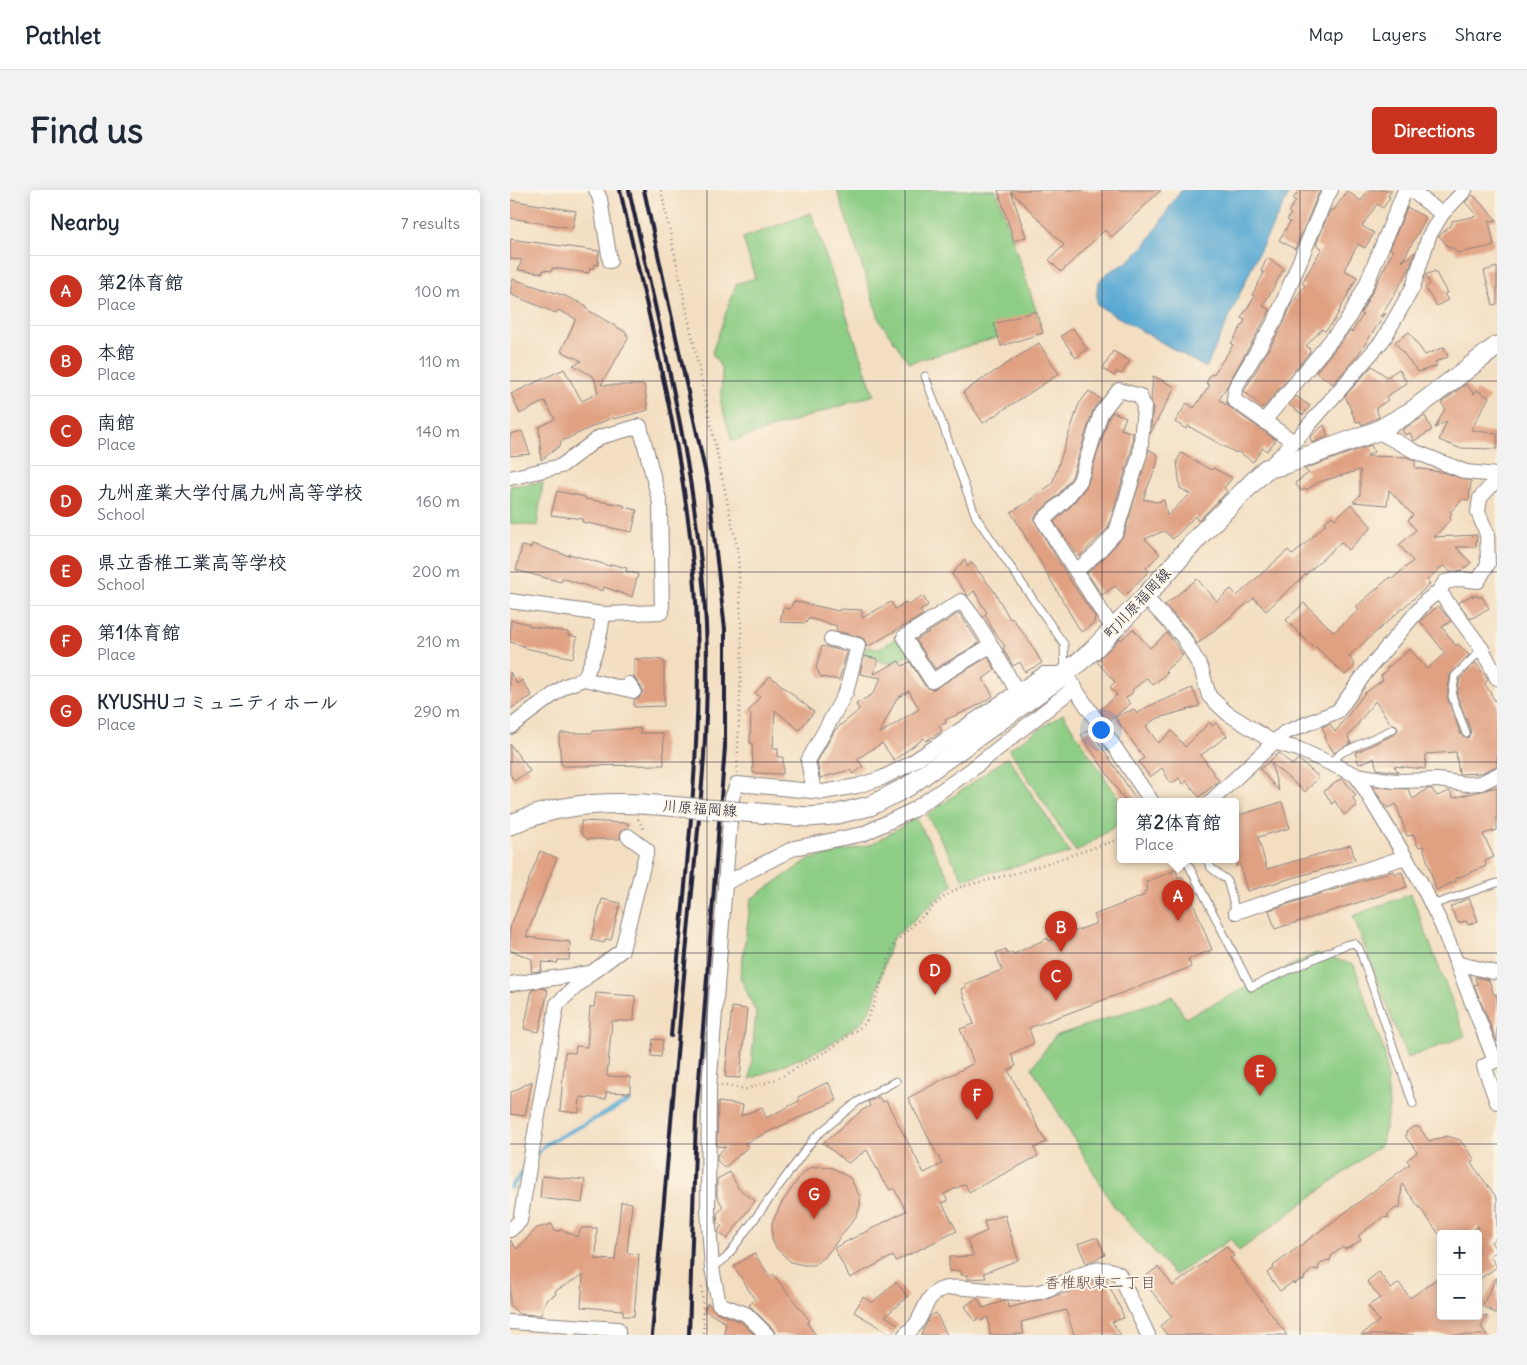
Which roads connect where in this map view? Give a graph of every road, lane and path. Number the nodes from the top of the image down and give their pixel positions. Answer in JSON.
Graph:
{"nodes":[{"id":1,"x":596,"y":190,"type":"edge"},
{"id":2,"x":661,"y":190,"type":"edge"},
{"id":3,"x":1331,"y":190,"type":"edge"},
{"id":4,"x":1405,"y":190,"type":"edge"},
{"id":5,"x":1411,"y":190,"type":"edge"},
{"id":6,"x":1465,"y":190,"type":"edge"},
{"id":7,"x":1442,"y":214,"type":"junction"},
{"id":8,"x":610,"y":261,"type":"dead end"},
{"id":9,"x":1497,"y":346,"type":"edge"},
{"id":10,"x":925,"y":376,"type":"dead end"},
{"id":11,"x":1264,"y":421,"type":"junction"},
{"id":12,"x":1377,"y":431,"type":"junction"},
{"id":13,"x":1294,"y":442,"type":"junction"},
{"id":14,"x":1266,"y":469,"type":"junction"},
{"id":15,"x":1497,"y":475,"type":"edge"},
{"id":16,"x":510,"y":478,"type":"edge"},
{"id":17,"x":1497,"y":479,"type":"edge"},
{"id":18,"x":1492,"y":558,"type":"edge"},
{"id":19,"x":1076,"y":571,"type":"junction"},
{"id":20,"x":1440,"y":591,"type":"junction"},
{"id":21,"x":1145,"y":597,"type":"junction"},
{"id":22,"x":510,"y":601,"type":"edge"},
{"id":23,"x":604,"y":614,"type":"junction"},
{"id":24,"x":1113,"y":629,"type":"junction"},
{"id":25,"x":832,"y":639,"type":"dead end"},
{"id":26,"x":990,"y":646,"type":"junction"},
{"id":27,"x":1482,"y":650,"type":"junction"},
{"id":28,"x":1497,"y":678,"type":"edge"},
{"id":29,"x":584,"y":679,"type":"junction"},
{"id":30,"x":1070,"y":681,"type":"junction"},
{"id":31,"x":629,"y":684,"type":"dead end"},
{"id":32,"x":1017,"y":692,"type":"junction"},
{"id":33,"x":510,"y":727,"type":"edge"},
{"id":34,"x":1393,"y":729,"type":"dead end"},
{"id":35,"x":1466,"y":734,"type":"dead end"},
{"id":36,"x":1273,"y":742,"type":"junction"},
{"id":37,"x":1332,"y":762,"type":"junction"},
{"id":38,"x":1356,"y":775,"type":"junction"},
{"id":39,"x":1497,"y":775,"type":"edge"},
{"id":40,"x":737,"y":784,"type":"junction"},
{"id":41,"x":814,"y":791,"type":"junction"},
{"id":42,"x":1149,"y":798,"type":"edge"},
{"id":43,"x":1214,"y":798,"type":"edge"},
{"id":44,"x":635,"y":804,"type":"junction"},
{"id":45,"x":758,"y":813,"type":"joint"},
{"id":46,"x":510,"y":825,"type":"edge"},
{"id":47,"x":628,"y":836,"type":"dead end"},
{"id":48,"x":1117,"y":840,"type":"edge"},
{"id":49,"x":647,"y":850,"type":"junction"},
{"id":50,"x":1405,"y":857,"type":"junction"},
{"id":51,"x":1188,"y":863,"type":"edge"},
{"id":52,"x":1208,"y":863,"type":"edge"},
{"id":53,"x":726,"y":882,"type":"junction"},
{"id":54,"x":1497,"y":883,"type":"edge"},
{"id":55,"x":1432,"y":905,"type":"junction"},
{"id":56,"x":1236,"y":912,"type":"joint"},
{"id":57,"x":1456,"y":964,"type":"junction"},
{"id":58,"x":1493,"y":972,"type":"dead end"},
{"id":59,"x":591,"y":973,"type":"junction"},
{"id":60,"x":510,"y":984,"type":"edge"},
{"id":61,"x":1496,"y":1061,"type":"edge"},
{"id":62,"x":710,"y":1081,"type":"junction"},
{"id":63,"x":896,"y":1081,"type":"dead end"},
{"id":64,"x":1497,"y":1102,"type":"edge"},
{"id":65,"x":1413,"y":1104,"type":"dead end"},
{"id":66,"x":510,"y":1230,"type":"edge"},
{"id":67,"x":712,"y":1268,"type":"junction"},
{"id":68,"x":700,"y":1289,"type":"dead end"},
{"id":69,"x":510,"y":1322,"type":"edge"},
{"id":70,"x":618,"y":1335,"type":"edge"},
{"id":71,"x":704,"y":1335,"type":"edge"},
{"id":72,"x":767,"y":1335,"type":"edge"},
{"id":73,"x":905,"y":1335,"type":"edge"},
{"id":74,"x":1148,"y":1335,"type":"edge"}],
"edges":[{"from":1,"to":8,"type":"street"},
{"from":2,"to":40,"type":"path"},
{"from":3,"to":11,"type":"street"},
{"from":4,"to":11,"type":"street"},
{"from":5,"to":7,"type":"street"},
{"from":6,"to":7,"type":"street"},
{"from":7,"to":13,"type":"street"},
{"from":9,"to":12,"type":"main road","name":"町川原福岡線"},
{"from":10,"to":30,"type":"lane"},
{"from":11,"to":13,"type":"street"},
{"from":12,"to":14,"type":"main road","name":"町川原福岡線"},
{"from":12,"to":15,"type":"street"},
{"from":13,"to":14,"type":"street"},
{"from":14,"to":21,"type":"main road","name":"町川原福岡線"},
{"from":16,"to":23,"type":"street"},
{"from":17,"to":18,"type":"street"},
{"from":18,"to":20,"type":"street"},
{"from":19,"to":19,"type":"street"},
{"from":19,"to":24,"type":"street"},
{"from":20,"to":27,"type":"street"},
{"from":20,"to":36,"type":"street"},
{"from":21,"to":24,"type":"main road","name":"町川原福岡線"},
{"from":21,"to":36,"type":"street"},
{"from":22,"to":23,"type":"street"},
{"from":23,"to":29,"type":"street"},
{"from":24,"to":30,"type":"main road","name":"町川原福岡線"},
{"from":25,"to":41,"type":"street"},
{"from":26,"to":26,"type":"street"},
{"from":26,"to":32,"type":"street"},
{"from":27,"to":28,"type":"street"},
{"from":27,"to":35,"type":"lane"},
{"from":29,"to":31,"type":"street"},
{"from":29,"to":33,"type":"street"},
{"from":30,"to":32,"type":"street"},
{"from":30,"to":42,"type":"street"},
{"from":30,"to":45,"type":"main road","name":"町川原福岡線"},
{"from":30,"to":53,"type":"street"},
{"from":32,"to":41,"type":"street"},
{"from":34,"to":37,"type":"lane"},
{"from":36,"to":37,"type":"street"},
{"from":36,"to":43,"type":"street"},
{"from":37,"to":38,"type":"street"},
{"from":38,"to":39,"type":"street"},
{"from":38,"to":50,"type":"street"},
{"from":40,"to":41,"type":"street"},
{"from":40,"to":53,"type":"street"},
{"from":44,"to":45,"type":"main road","name":"川原福岡線","bridge":true},
{"from":44,"to":46,"type":"main road"},
{"from":44,"to":49,"type":"path"},
{"from":47,"to":49,"type":"street"},
{"from":48,"to":62,"type":"path"},
{"from":49,"to":59,"type":"street"},
{"from":50,"to":55,"type":"street"},
{"from":50,"to":56,"type":"street"},
{"from":51,"to":65,"type":"lane"},
{"from":52,"to":56,"type":"lane"},
{"from":53,"to":62,"type":"street"},
{"from":54,"to":55,"type":"lane"},
{"from":55,"to":57,"type":"street"},
{"from":57,"to":58,"type":"street"},
{"from":57,"to":61,"type":"street"},
{"from":59,"to":60,"type":"street"},
{"from":59,"to":66,"type":"street"},
{"from":61,"to":64,"type":"street"},
{"from":62,"to":67,"type":"street"},
{"from":63,"to":67,"type":"lane"},
{"from":67,"to":72,"type":"street"},
{"from":68,"to":71,"type":"path"},
{"from":69,"to":70,"type":"street"},
{"from":73,"to":74,"type":"street"}]}
